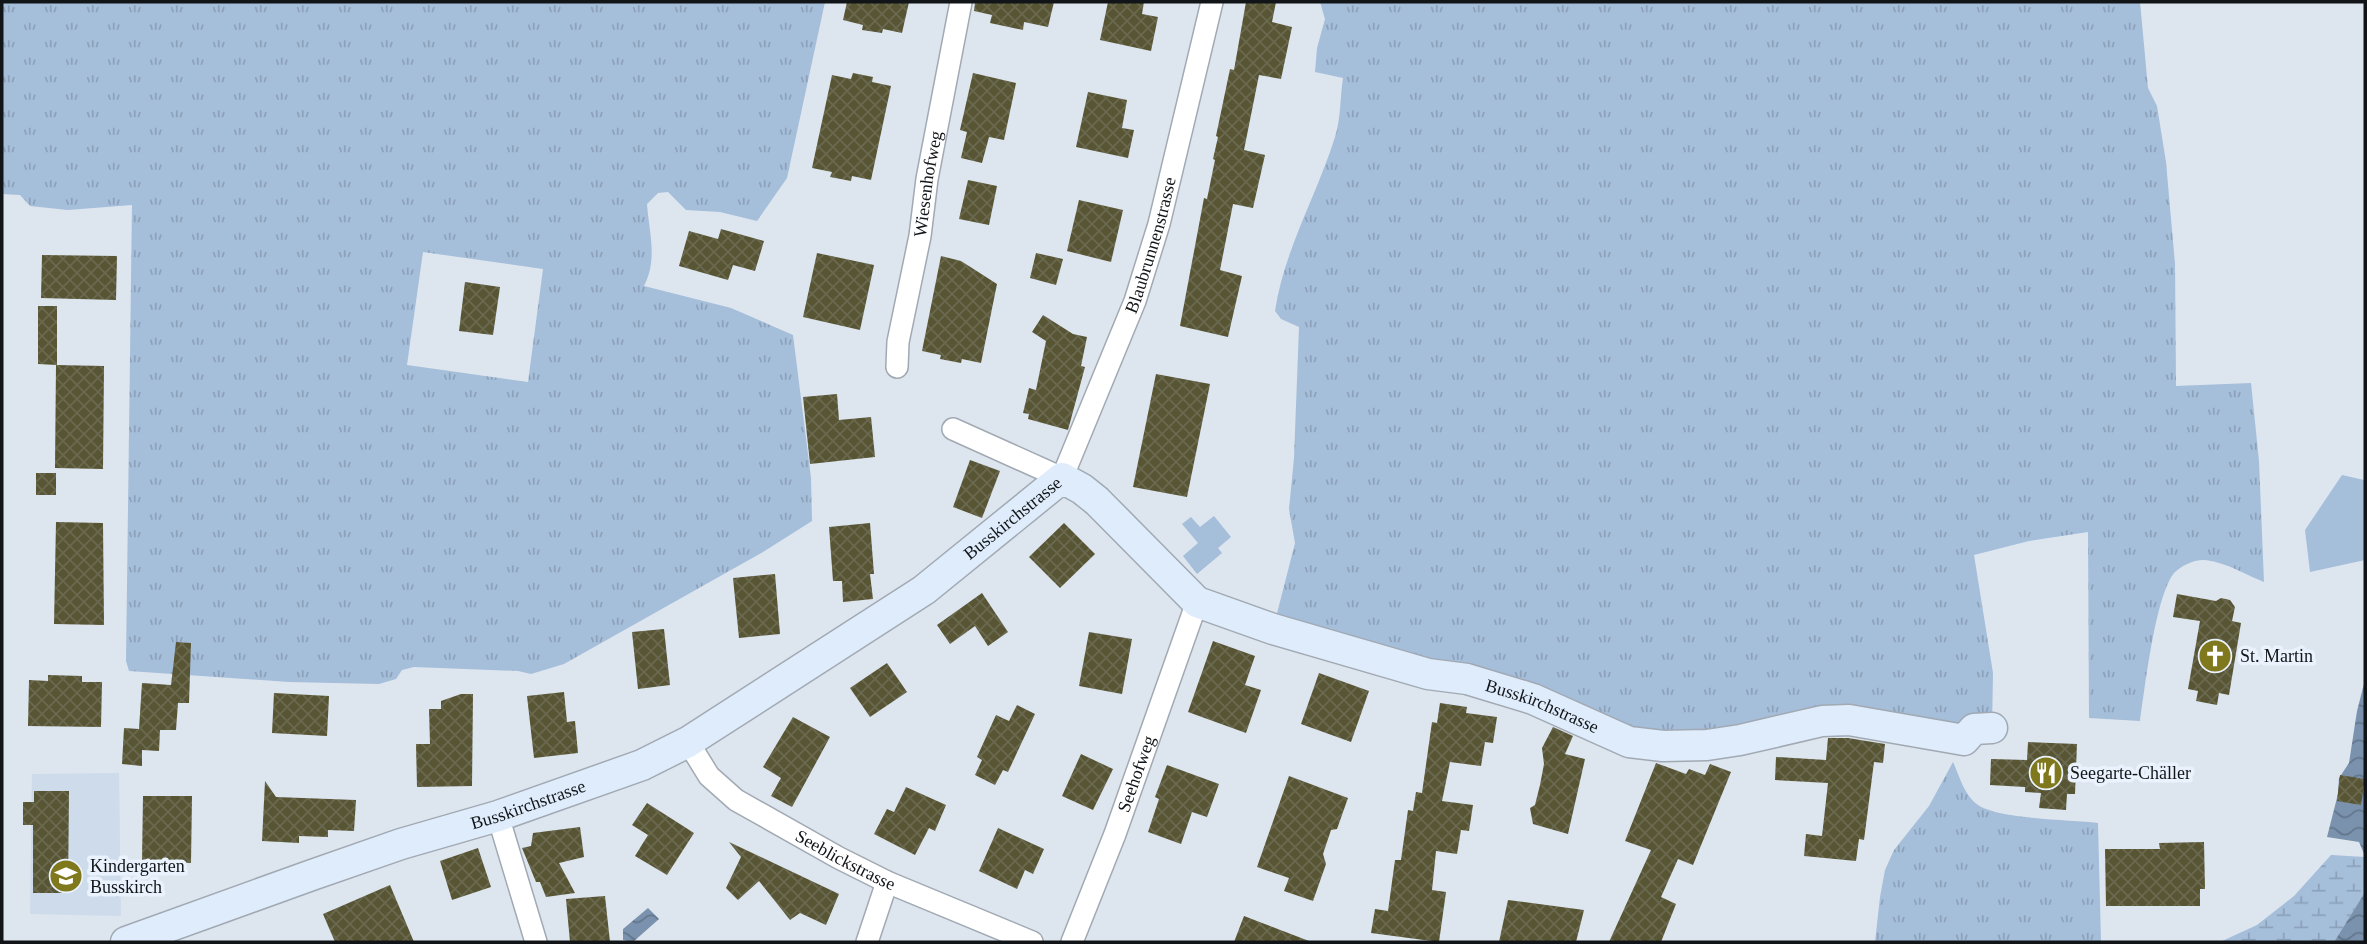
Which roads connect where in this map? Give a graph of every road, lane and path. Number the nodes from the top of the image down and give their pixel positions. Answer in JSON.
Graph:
{"nodes":[{"id":1,"x":961,"y":2,"type":"edge"},
{"id":2,"x":1212,"y":2,"type":"edge"},
{"id":3,"x":897,"y":367,"type":"dead end"},
{"id":4,"x":953,"y":429,"type":"dead end"},
{"id":5,"x":1062,"y":478,"type":"junction"},
{"id":6,"x":1197,"y":602,"type":"junction"},
{"id":7,"x":1992,"y":728,"type":"dead end"},
{"id":8,"x":688,"y":742,"type":"junction"},
{"id":9,"x":498,"y":816,"type":"junction"},
{"id":10,"x":887,"y":882,"type":"junction"},
{"id":11,"x":142,"y":940,"type":"edge"},
{"id":12,"x":536,"y":942,"type":"edge"},
{"id":13,"x":867,"y":942,"type":"edge"},
{"id":14,"x":1031,"y":942,"type":"edge"},
{"id":15,"x":1072,"y":942,"type":"edge"}],
"edges":[{"from":1,"to":3,"type":"street","name":"Wiesenhofweg"},
{"from":2,"to":5,"type":"street","name":"Blaubrunnenstrasse"},
{"from":4,"to":5,"type":"street"},
{"from":5,"to":6,"type":"street","name":"Busskirchstrasse"},
{"from":5,"to":8,"type":"street","name":"Busskirchstrasse"},
{"from":6,"to":7,"type":"street","name":"Busskirchstrasse"},
{"from":6,"to":15,"type":"street","name":"Seehofweg"},
{"from":8,"to":9,"type":"street","name":"Busskirchstrasse"},
{"from":8,"to":10,"type":"street","name":"Seeblickstrasse"},
{"from":9,"to":11,"type":"street","name":"Busskirchstrasse"},
{"from":9,"to":12,"type":"street"},
{"from":10,"to":13,"type":"street"},
{"from":10,"to":14,"type":"street","name":"Seeblickstrasse"}]}
